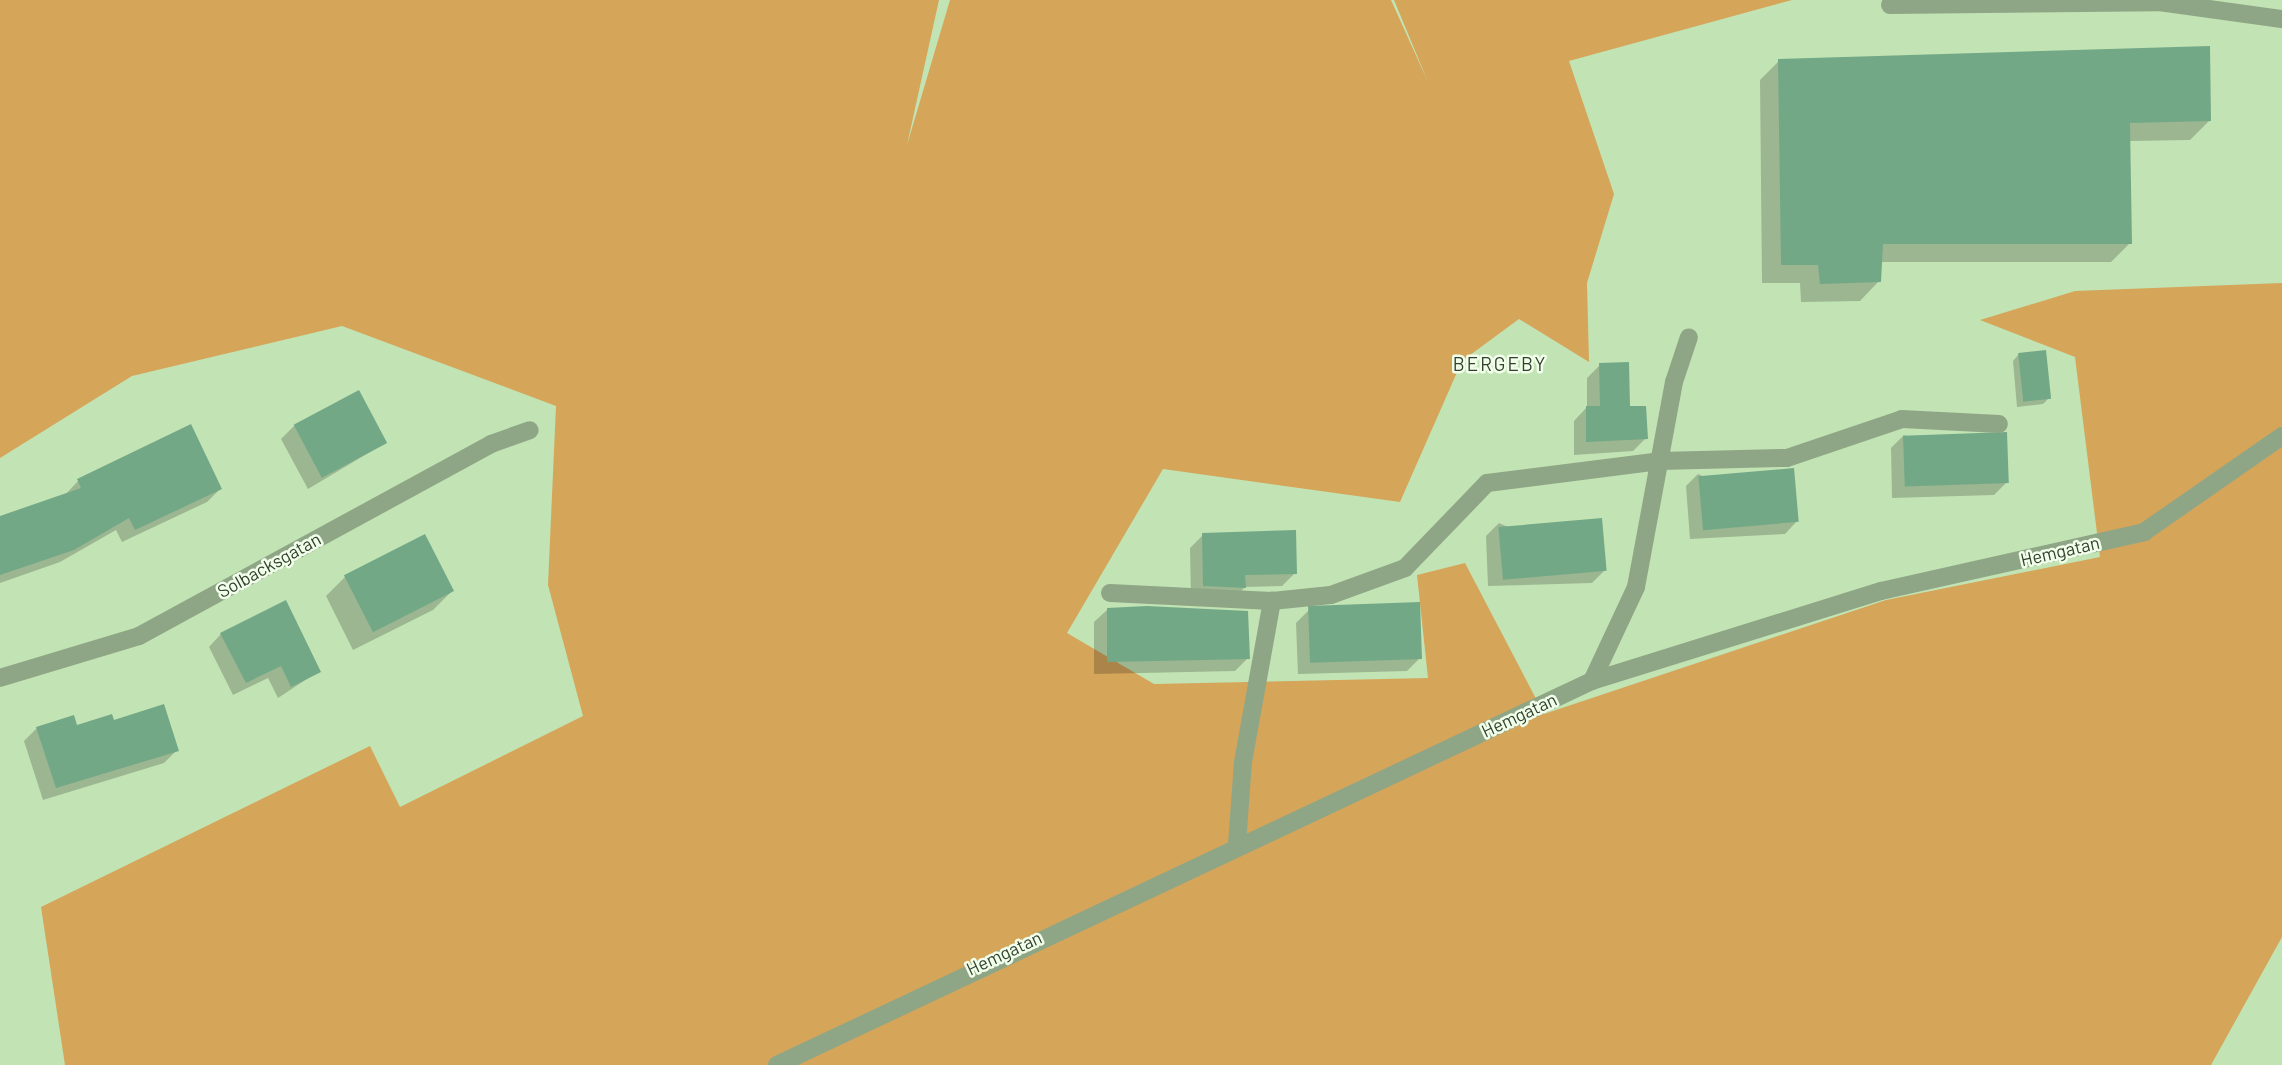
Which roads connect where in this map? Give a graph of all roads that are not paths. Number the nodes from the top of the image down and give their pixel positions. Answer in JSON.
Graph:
{"nodes":[{"id":1,"x":1890,"y":5,"type":"dead end"},
{"id":2,"x":2282,"y":19,"type":"edge"},
{"id":3,"x":1689,"y":337,"type":"dead end"},
{"id":4,"x":1999,"y":424,"type":"dead end"},
{"id":5,"x":530,"y":430,"type":"dead end"},
{"id":6,"x":2281,"y":439,"type":"edge"},
{"id":7,"x":1660,"y":461,"type":"junction"},
{"id":8,"x":1110,"y":593,"type":"dead end"},
{"id":9,"x":1272,"y":601,"type":"junction"},
{"id":10,"x":0,"y":678,"type":"edge"},
{"id":11,"x":1592,"y":681,"type":"junction"},
{"id":12,"x":1237,"y":845,"type":"junction"},
{"id":13,"x":777,"y":1065,"type":"edge"}],
"edges":[{"from":1,"to":2,"type":"street"},
{"from":3,"to":7,"type":"street"},
{"from":4,"to":7,"type":"street"},
{"from":5,"to":10,"type":"street","name":"Solbacksgatan"},
{"from":6,"to":11,"type":"street","name":"Hemgatan"},
{"from":7,"to":9,"type":"street"},
{"from":7,"to":11,"type":"street"},
{"from":8,"to":9,"type":"street"},
{"from":9,"to":12,"type":"street"},
{"from":11,"to":12,"type":"street","name":"Hemgatan"},
{"from":12,"to":13,"type":"street","name":"Hemgatan"}]}
